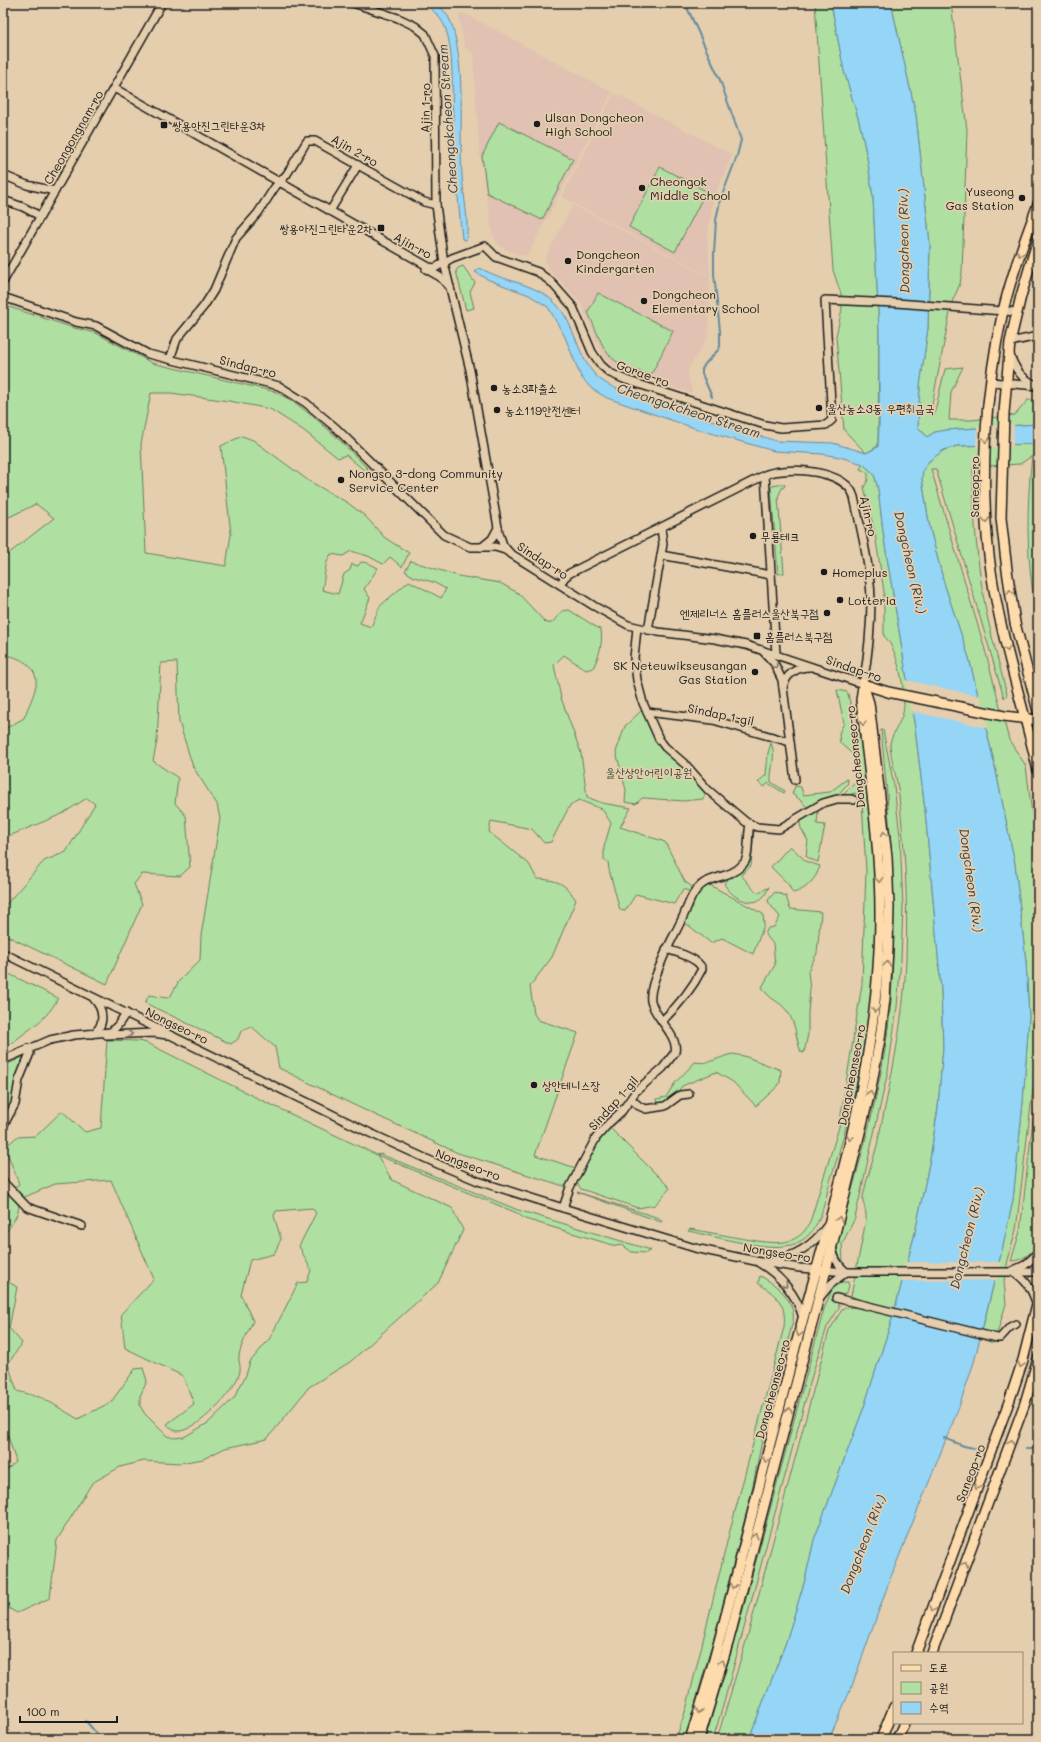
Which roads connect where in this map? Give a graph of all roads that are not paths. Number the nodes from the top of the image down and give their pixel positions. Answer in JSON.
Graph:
{"nodes":[{"id":1,"x":162,"y":3,"type":"edge"},
{"id":2,"x":354,"y":3,"type":"edge"},
{"id":3,"x":114,"y":88,"type":"junction"},
{"id":4,"x":358,"y":165,"type":"junction"},
{"id":5,"x":3,"y":175,"type":"edge"},
{"id":6,"x":279,"y":182,"type":"junction"},
{"id":7,"x":55,"y":191,"type":"junction"},
{"id":8,"x":3,"y":200,"type":"edge"},
{"id":9,"x":1038,"y":204,"type":"edge"},
{"id":10,"x":436,"y":205,"type":"junction"},
{"id":11,"x":330,"y":211,"type":"junction"},
{"id":12,"x":40,"y":216,"type":"junction"},
{"id":13,"x":1038,"y":239,"type":"edge"},
{"id":14,"x":410,"y":257,"type":"junction"},
{"id":15,"x":444,"y":263,"type":"junction"},
{"id":16,"x":3,"y":282,"type":"edge"},
{"id":17,"x":450,"y":287,"type":"junction"},
{"id":18,"x":3,"y":297,"type":"edge"},
{"id":19,"x":1003,"y":310,"type":"junction"},
{"id":20,"x":1017,"y":312,"type":"junction"},
{"id":21,"x":1038,"y":336,"type":"edge"},
{"id":22,"x":1010,"y":342,"type":"junction"},
{"id":23,"x":1009,"y":353,"type":"junction"},
{"id":24,"x":170,"y":359,"type":"junction"},
{"id":25,"x":991,"y":382,"type":"junction"},
{"id":26,"x":1006,"y":384,"type":"junction"},
{"id":27,"x":1038,"y":386,"type":"edge"},
{"id":28,"x":765,"y":475,"type":"junction"},
{"id":29,"x":498,"y":528,"type":"junction"},
{"id":30,"x":661,"y":528,"type":"junction"},
{"id":31,"x":481,"y":547,"type":"junction"},
{"id":32,"x":509,"y":551,"type":"junction"},
{"id":33,"x":661,"y":556,"type":"junction"},
{"id":34,"x":771,"y":575,"type":"junction"},
{"id":35,"x":560,"y":584,"type":"junction"},
{"id":36,"x":637,"y":628,"type":"junction"},
{"id":37,"x":648,"y":630,"type":"junction"},
{"id":38,"x":760,"y":649,"type":"junction"},
{"id":39,"x":776,"y":654,"type":"junction"},
{"id":40,"x":815,"y":668,"type":"junction"},
{"id":41,"x":863,"y":684,"type":"junction"},
{"id":42,"x":783,"y":687,"type":"junction"},
{"id":43,"x":1038,"y":711,"type":"edge"},
{"id":44,"x":647,"y":712,"type":"junction"},
{"id":45,"x":1024,"y":719,"type":"junction"},
{"id":46,"x":1038,"y":720,"type":"edge"},
{"id":47,"x":790,"y":742,"type":"junction"},
{"id":48,"x":1038,"y":771,"type":"edge"},
{"id":49,"x":795,"y":780,"type":"dead end"},
{"id":50,"x":854,"y":800,"type":"dead end"},
{"id":51,"x":750,"y":824,"type":"junction"},
{"id":52,"x":666,"y":949,"type":"junction"},
{"id":53,"x":3,"y":953,"type":"edge"},
{"id":54,"x":88,"y":995,"type":"junction"},
{"id":55,"x":126,"y":1013,"type":"junction"},
{"id":56,"x":662,"y":1021,"type":"junction"},
{"id":57,"x":91,"y":1034,"type":"junction"},
{"id":58,"x":181,"y":1039,"type":"junction"},
{"id":59,"x":30,"y":1048,"type":"junction"},
{"id":60,"x":3,"y":1060,"type":"edge"},
{"id":61,"x":689,"y":1094,"type":"dead end"},
{"id":62,"x":631,"y":1099,"type":"junction"},
{"id":63,"x":3,"y":1126,"type":"edge"},
{"id":64,"x":3,"y":1185,"type":"edge"},
{"id":65,"x":564,"y":1208,"type":"junction"},
{"id":66,"x":828,"y":1225,"type":"junction"},
{"id":67,"x":82,"y":1226,"type":"dead end"},
{"id":68,"x":832,"y":1245,"type":"junction"},
{"id":69,"x":1038,"y":1253,"type":"edge"},
{"id":70,"x":755,"y":1261,"type":"junction"},
{"id":71,"x":768,"y":1263,"type":"junction"},
{"id":72,"x":821,"y":1270,"type":"junction"},
{"id":73,"x":1012,"y":1271,"type":"junction"},
{"id":74,"x":846,"y":1272,"type":"junction"},
{"id":75,"x":1038,"y":1272,"type":"edge"},
{"id":76,"x":836,"y":1298,"type":"dead end"},
{"id":77,"x":818,"y":1300,"type":"junction"},
{"id":78,"x":1037,"y":1302,"type":"edge"},
{"id":79,"x":803,"y":1318,"type":"junction"},
{"id":80,"x":1016,"y":1324,"type":"dead end"},
{"id":81,"x":1038,"y":1359,"type":"edge"},
{"id":82,"x":916,"y":1652,"type":"edge"},
{"id":83,"x":932,"y":1652,"type":"edge"},
{"id":84,"x":893,"y":1709,"type":"edge"},
{"id":85,"x":904,"y":1724,"type":"edge"},
{"id":86,"x":3,"y":1735,"type":"edge"},
{"id":87,"x":4,"y":1739,"type":"edge"},
{"id":88,"x":690,"y":1739,"type":"edge"},
{"id":89,"x":699,"y":1739,"type":"edge"},
{"id":90,"x":881,"y":1739,"type":"edge"},
{"id":91,"x":897,"y":1739,"type":"edge"}],
"edges":[{"from":1,"to":3,"type":"street","name":"Cheongongnam-ro"},
{"from":2,"to":10,"type":"street","name":"Ajin 1-ro"},
{"from":3,"to":6,"type":"street","name":"Ajin-ro"},
{"from":3,"to":7,"type":"street","name":"Cheongongnam-ro"},
{"from":4,"to":6,"type":"street","name":"Ajin 2-ro"},
{"from":4,"to":10,"type":"street","name":"Ajin 2-ro"},
{"from":4,"to":11,"type":"street"},
{"from":5,"to":7,"type":"street"},
{"from":6,"to":11,"type":"street","name":"Ajin-ro"},
{"from":6,"to":24,"type":"street"},
{"from":7,"to":12,"type":"street","name":"Cheongongnam-ro"},
{"from":8,"to":12,"type":"street"},
{"from":9,"to":19,"type":"main road","name":"Saneop-ro","one_way":true},
{"from":10,"to":15,"type":"street","name":"Ajin 1-ro"},
{"from":11,"to":14,"type":"street","name":"Ajin-ro"},
{"from":12,"to":16,"type":"street","name":"Cheongongnam-ro"},
{"from":13,"to":20,"type":"main road"},
{"from":14,"to":15,"type":"street","name":"Ajin-ro"},
{"from":14,"to":17,"type":"street"},
{"from":15,"to":17,"type":"street","name":"Ajin-ro"},
{"from":15,"to":19,"type":"street","name":"Gorae-ro"},
{"from":17,"to":29,"type":"street","name":"Ajin-ro"},
{"from":18,"to":24,"type":"street","name":"Sindap-ro"},
{"from":19,"to":20,"type":"street"},
{"from":19,"to":25,"type":"main road","name":"Saneop-ro"},
{"from":20,"to":22,"type":"main road"},
{"from":21,"to":22,"type":"street"},
{"from":22,"to":23,"type":"main road"},
{"from":23,"to":26,"type":"main road"},
{"from":23,"to":27,"type":"street"},
{"from":24,"to":31,"type":"street","name":"Sindap-ro"},
{"from":25,"to":26,"type":"street"},
{"from":25,"to":45,"type":"main road","name":"Saneop-ro","one_way":true},
{"from":26,"to":27,"type":"street"},
{"from":43,"to":26,"type":"main road","one_way":true},
{"from":28,"to":30,"type":"street","name":"Ajin-ro"},
{"from":28,"to":34,"type":"street"},
{"from":28,"to":41,"type":"street","name":"Ajin-ro"},
{"from":29,"to":31,"type":"street"},
{"from":29,"to":32,"type":"street","name":"Ajin-ro"},
{"from":30,"to":33,"type":"street"},
{"from":30,"to":35,"type":"street","name":"Ajin-ro"},
{"from":31,"to":32,"type":"street","name":"Sindap-ro"},
{"from":32,"to":35,"type":"street","name":"Sindap-ro"},
{"from":33,"to":34,"type":"street"},
{"from":33,"to":37,"type":"street"},
{"from":34,"to":39,"type":"street"},
{"from":35,"to":36,"type":"street","name":"Sindap-ro"},
{"from":36,"to":37,"type":"street","name":"Sindap-ro"},
{"from":36,"to":44,"type":"street"},
{"from":37,"to":38,"type":"street","name":"Sindap-ro"},
{"from":38,"to":39,"type":"street","name":"Sindap-ro"},
{"from":38,"to":42,"type":"street","one_way":true},
{"from":39,"to":40,"type":"street","name":"Sindap-ro"},
{"from":40,"to":41,"type":"street","name":"Sindap-ro"},
{"from":40,"to":42,"type":"street"},
{"from":41,"to":45,"type":"main road","name":"Sindap-ro"},
{"from":41,"to":66,"type":"main road","name":"Dongcheonseo-ro","one_way":true},
{"from":68,"to":41,"type":"main road","name":"Dongcheonseo-ro","one_way":true},
{"from":42,"to":47,"type":"street"},
{"from":44,"to":47,"type":"street","name":"Sindap 1-gil"},
{"from":44,"to":51,"type":"street"},
{"from":45,"to":46,"type":"main road","name":"Sindap-ro"},
{"from":45,"to":48,"type":"main road","name":"Saneop-ro"},
{"from":47,"to":49,"type":"street"},
{"from":50,"to":51,"type":"street"},
{"from":51,"to":52,"type":"street","name":"Sindap 1-gil"},
{"from":52,"to":56,"type":"street","name":"Sindap 1-gil"},
{"from":52,"to":56,"type":"street"},
{"from":53,"to":54,"type":"street","name":"Nongseo-ro"},
{"from":54,"to":55,"type":"street","name":"Nongseo-ro"},
{"from":54,"to":57,"type":"street"},
{"from":55,"to":57,"type":"street","name":"Nongseo-ro"},
{"from":55,"to":58,"type":"street","name":"Nongseo-ro"},
{"from":56,"to":62,"type":"street","name":"Sindap 1-gil"},
{"from":57,"to":58,"type":"street","one_way":true},
{"from":57,"to":59,"type":"street","name":"Nongseo-ro"},
{"from":58,"to":65,"type":"street","name":"Nongseo-ro"},
{"from":59,"to":60,"type":"street","name":"Nongseo-ro"},
{"from":59,"to":63,"type":"street"},
{"from":61,"to":62,"type":"street"},
{"from":62,"to":65,"type":"street","name":"Sindap 1-gil"},
{"from":64,"to":67,"type":"street"},
{"from":65,"to":70,"type":"street","name":"Nongseo-ro"},
{"from":66,"to":71,"type":"street"},
{"from":66,"to":72,"type":"main road","name":"Dongcheonseo-ro"},
{"from":68,"to":72,"type":"main road","name":"Dongcheonseo-ro"},
{"from":68,"to":74,"type":"street"},
{"from":69,"to":73,"type":"street"},
{"from":70,"to":71,"type":"street","name":"Nongseo-ro"},
{"from":70,"to":79,"type":"street","one_way":true},
{"from":71,"to":72,"type":"street","name":"Nongseo-ro"},
{"from":72,"to":74,"type":"street","name":"Nongseo-ro"},
{"from":72,"to":77,"type":"main road","name":"Dongcheonseo-ro"},
{"from":72,"to":79,"type":"main road","name":"Dongcheonseo-ro"},
{"from":73,"to":74,"type":"street","name":"Nongseo-ro"},
{"from":73,"to":75,"type":"street","name":"Nongseo-ro"},
{"from":73,"to":78,"type":"street"},
{"from":74,"to":77,"type":"street"},
{"from":76,"to":80,"type":"street"},
{"from":89,"to":77,"type":"main road","name":"Dongcheonseo-ro","one_way":true},
{"from":78,"to":82,"type":"main road","name":"Saneop-ro","one_way":true},
{"from":79,"to":88,"type":"main road","name":"Dongcheonseo-ro","one_way":true},
{"from":83,"to":81,"type":"main road","one_way":true},
{"from":84,"to":90,"type":"main road"},
{"from":85,"to":91,"type":"main road"},
{"from":86,"to":87,"type":"street"}]}
